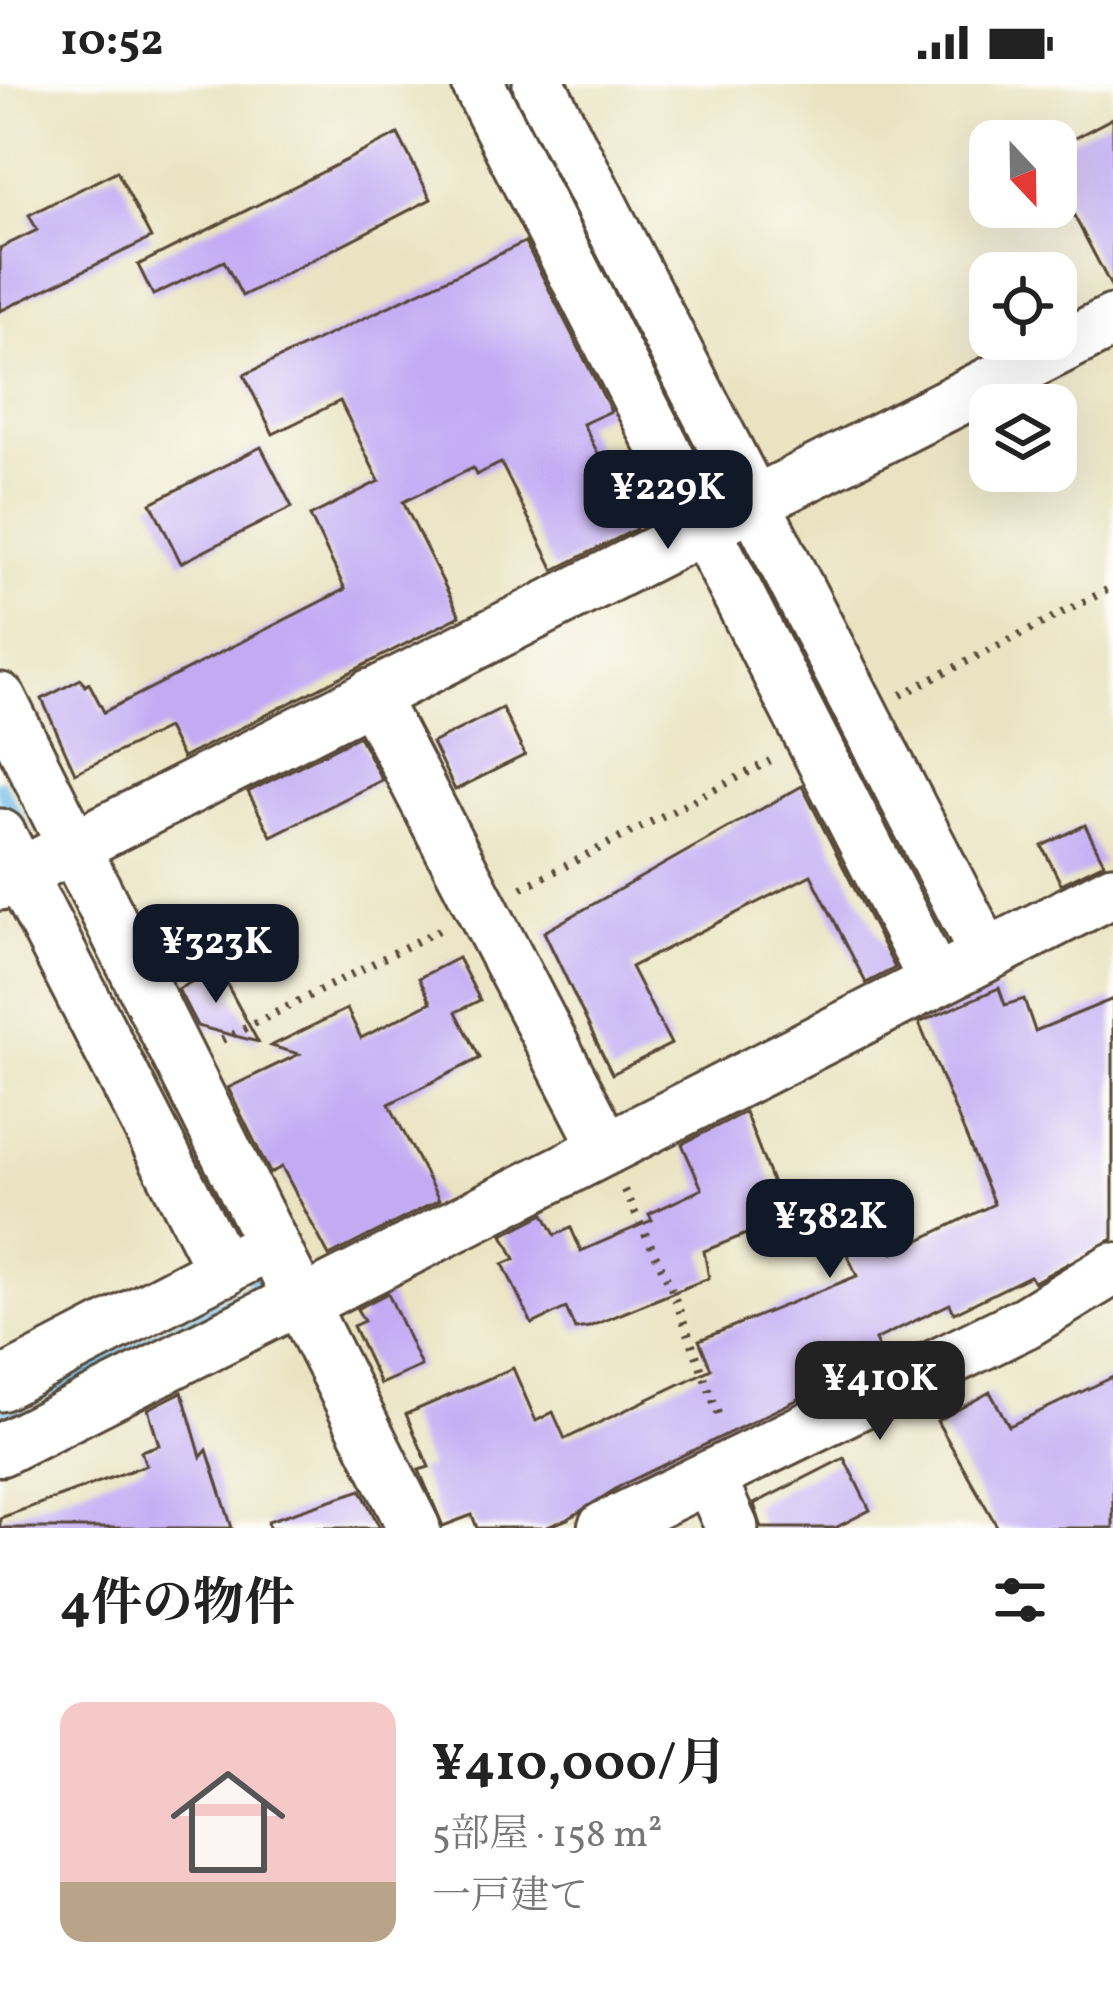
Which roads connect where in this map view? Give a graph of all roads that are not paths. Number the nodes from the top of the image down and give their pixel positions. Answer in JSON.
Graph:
{"nodes":[{"id":1,"x":478,"y":84,"type":"edge"},
{"id":2,"x":539,"y":84,"type":"edge"},
{"id":3,"x":1113,"y":321,"type":"edge"},
{"id":4,"x":752,"y":503,"type":"junction"},
{"id":5,"x":704,"y":526,"type":"junction"},
{"id":6,"x":371,"y":695,"type":"junction"},
{"id":7,"x":0,"y":699,"type":"edge"},
{"id":8,"x":76,"y":847,"type":"junction"},
{"id":9,"x":7,"y":865,"type":"edge"},
{"id":10,"x":1113,"y":890,"type":"edge"},
{"id":11,"x":986,"y":955,"type":"junction"},
{"id":12,"x":934,"y":981,"type":"junction"},
{"id":13,"x":605,"y":1146,"type":"junction"},
{"id":14,"x":273,"y":1241,"type":"junction"},
{"id":15,"x":1113,"y":1269,"type":"edge"},
{"id":16,"x":223,"y":1271,"type":"junction"},
{"id":17,"x":305,"y":1302,"type":"junction"},
{"id":18,"x":0,"y":1385,"type":"edge"},
{"id":19,"x":0,"y":1450,"type":"edge"},
{"id":20,"x":725,"y":1472,"type":"junction"},
{"id":21,"x":414,"y":1528,"type":"edge"},
{"id":22,"x":604,"y":1528,"type":"edge"},
{"id":23,"x":732,"y":1528,"type":"edge"}],
"edges":[{"from":1,"to":5,"type":"street"},
{"from":2,"to":4,"type":"street"},
{"from":3,"to":4,"type":"street"},
{"from":4,"to":5,"type":"street"},
{"from":4,"to":11,"type":"street"},
{"from":5,"to":6,"type":"street"},
{"from":5,"to":12,"type":"street"},
{"from":6,"to":8,"type":"street"},
{"from":6,"to":13,"type":"street"},
{"from":7,"to":8,"type":"street"},
{"from":8,"to":9,"type":"street"},
{"from":8,"to":14,"type":"street"},
{"from":9,"to":16,"type":"street"},
{"from":10,"to":11,"type":"street"},
{"from":11,"to":12,"type":"street"},
{"from":12,"to":13,"type":"street"},
{"from":13,"to":17,"type":"street"},
{"from":14,"to":16,"type":"street"},
{"from":14,"to":17,"type":"street"},
{"from":15,"to":20,"type":"street"},
{"from":16,"to":18,"type":"street"},
{"from":17,"to":19,"type":"street"},
{"from":17,"to":21,"type":"street"},
{"from":20,"to":22,"type":"street"},
{"from":20,"to":23,"type":"street"}]}
